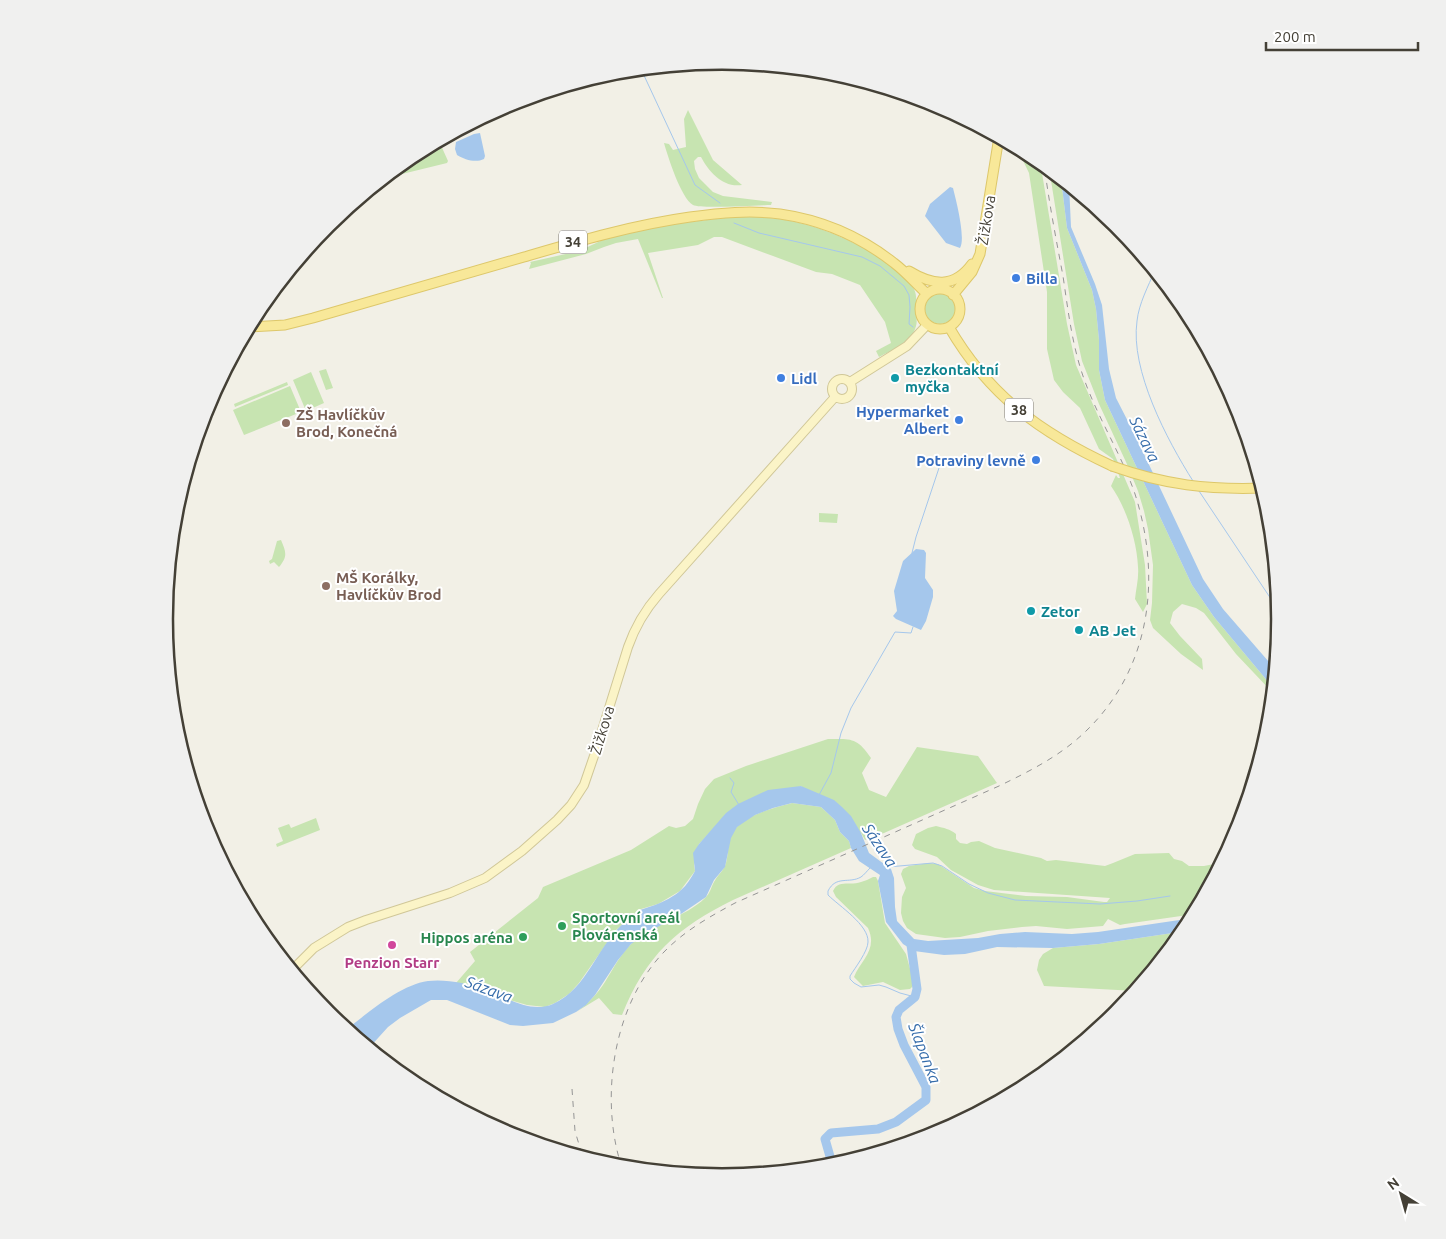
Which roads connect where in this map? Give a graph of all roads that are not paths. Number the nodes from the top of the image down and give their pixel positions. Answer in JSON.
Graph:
{"nodes":[{"id":1,"x":997,"y":143,"type":"edge"},
{"id":2,"x":981,"y":249,"type":"junction"},
{"id":3,"x":895,"y":263,"type":"junction"},
{"id":4,"x":927,"y":294,"type":"junction"},
{"id":5,"x":953,"y":295,"type":"junction"},
{"id":6,"x":927,"y":325,"type":"junction"},
{"id":7,"x":258,"y":326,"type":"edge"},
{"id":8,"x":949,"y":327,"type":"junction"},
{"id":9,"x":850,"y":382,"type":"junction"},
{"id":10,"x":834,"y":397,"type":"junction"},
{"id":11,"x":1257,"y":488,"type":"edge"},
{"id":12,"x":296,"y":966,"type":"edge"}],
"edges":[{"from":1,"to":2,"type":"main road","name":"Žižkova","number":"34"},
{"from":2,"to":3,"type":"main road","number":"34"},
{"from":2,"to":5,"type":"main road","name":"Žižkova"},
{"from":3,"to":4,"type":"main road","number":"34"},
{"from":3,"to":7,"type":"main road","number":"34"},
{"from":4,"to":5,"type":"main road"},
{"from":4,"to":6,"type":"main road"},
{"from":5,"to":8,"type":"main road"},
{"from":6,"to":8,"type":"main road"},
{"from":6,"to":9,"type":"main road","name":"Žižkova"},
{"from":8,"to":11,"type":"main road","number":"38","bridge":true},
{"from":9,"to":10,"type":"main road","name":"Žižkova"},
{"from":9,"to":10,"type":"main road","name":"Žižkova"},
{"from":10,"to":12,"type":"main road","name":"Žižkova"}]}
